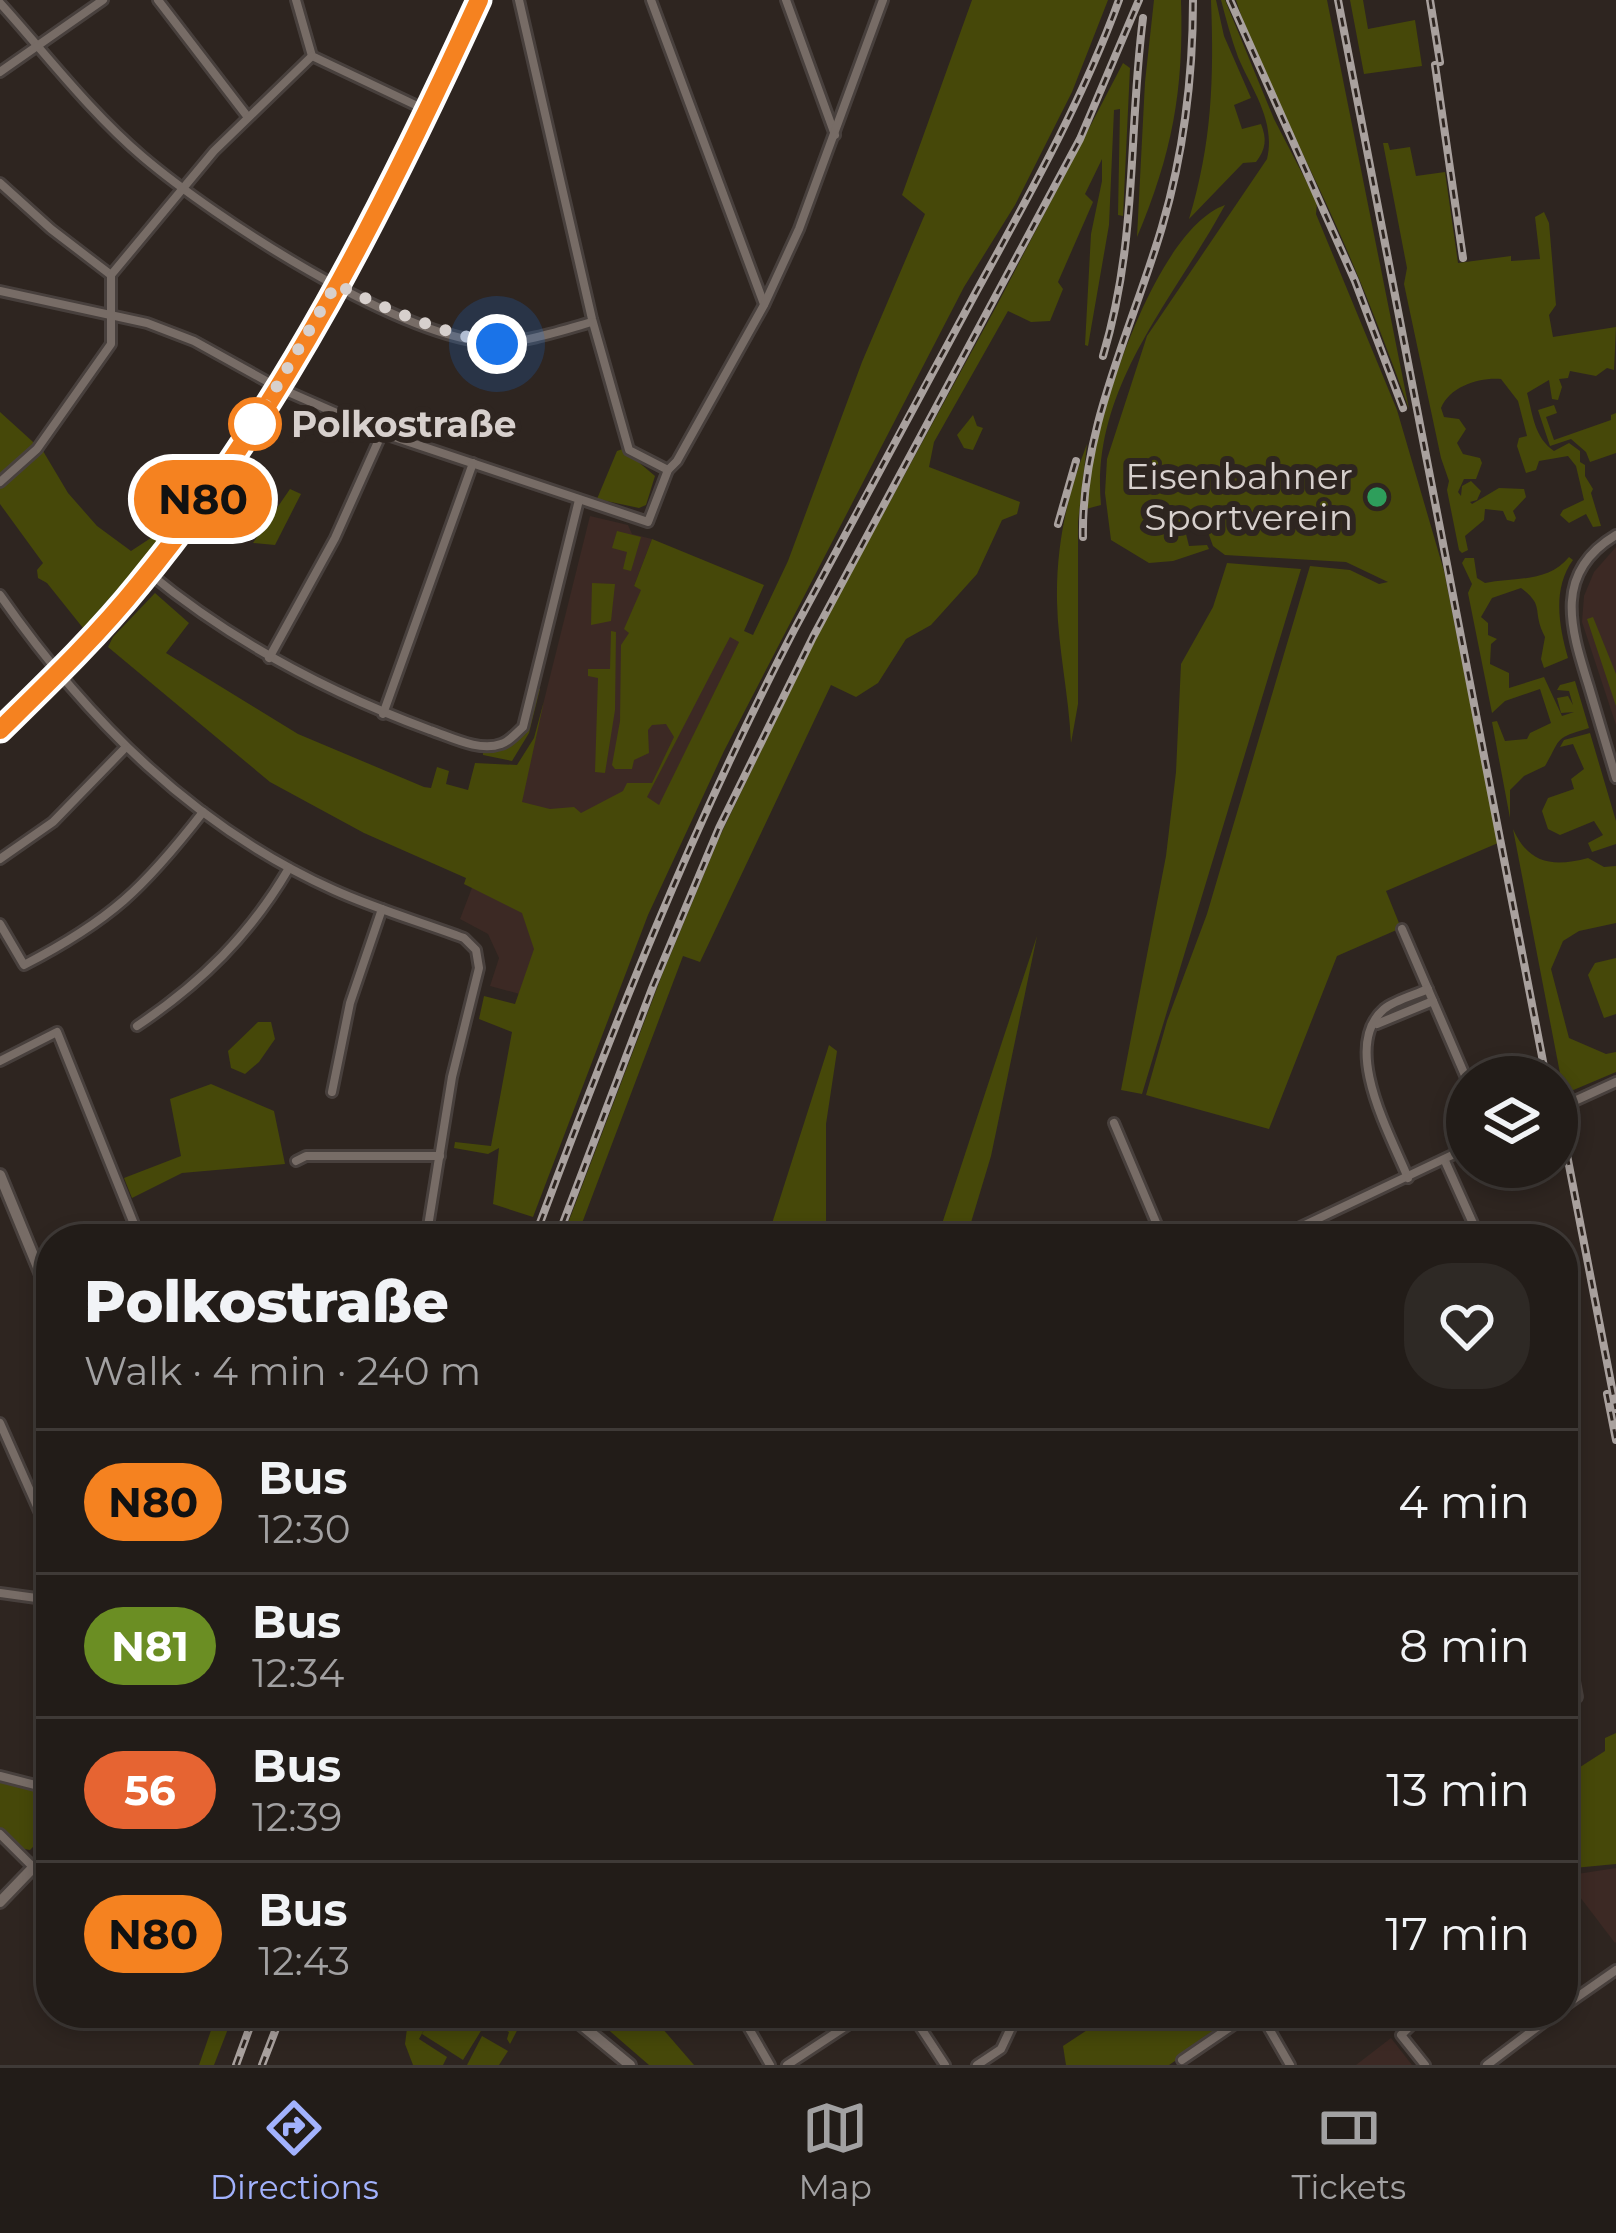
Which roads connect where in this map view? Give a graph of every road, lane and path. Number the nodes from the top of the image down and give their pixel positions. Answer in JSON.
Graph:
{"nodes":[{"id":1,"x":103,"y":0,"type":"edge"},
{"id":2,"x":158,"y":0,"type":"edge"},
{"id":3,"x":296,"y":0,"type":"edge"},
{"id":4,"x":479,"y":0,"type":"edge"},
{"id":5,"x":519,"y":0,"type":"edge"},
{"id":6,"x":651,"y":0,"type":"edge"},
{"id":7,"x":786,"y":0,"type":"edge"},
{"id":8,"x":883,"y":0,"type":"edge"},
{"id":9,"x":0,"y":3,"type":"edge"},
{"id":10,"x":37,"y":44,"type":"junction"},
{"id":11,"x":312,"y":56,"type":"junction"},
{"id":12,"x":0,"y":72,"type":"edge"},
{"id":13,"x":429,"y":112,"type":"junction"},
{"id":14,"x":247,"y":116,"type":"junction"},
{"id":15,"x":835,"y":136,"type":"junction"},
{"id":16,"x":0,"y":183,"type":"edge"},
{"id":17,"x":182,"y":187,"type":"junction"},
{"id":18,"x":111,"y":274,"type":"junction"},
{"id":19,"x":336,"y":284,"type":"junction"},
{"id":20,"x":0,"y":291,"type":"edge"},
{"id":21,"x":764,"y":305,"type":"junction"},
{"id":22,"x":113,"y":317,"type":"junction"},
{"id":23,"x":592,"y":322,"type":"junction"},
{"id":24,"x":277,"y":387,"type":"junction"},
{"id":25,"x":382,"y":433,"type":"junction"},
{"id":26,"x":473,"y":463,"type":"junction"},
{"id":27,"x":668,"y":470,"type":"junction"},
{"id":28,"x":0,"y":482,"type":"edge"},
{"id":29,"x":579,"y":500,"type":"junction"},
{"id":30,"x":1616,"y":535,"type":"edge"},
{"id":31,"x":148,"y":573,"type":"junction"},
{"id":32,"x":0,"y":595,"type":"edge"},
{"id":33,"x":268,"y":658,"type":"junction"},
{"id":34,"x":58,"y":674,"type":"junction"},
{"id":35,"x":382,"y":714,"type":"junction"},
{"id":36,"x":0,"y":730,"type":"edge"},
{"id":37,"x":125,"y":748,"type":"junction"},
{"id":38,"x":1616,"y":778,"type":"edge"},
{"id":39,"x":203,"y":812,"type":"junction"},
{"id":40,"x":0,"y":859,"type":"edge"},
{"id":41,"x":289,"y":868,"type":"junction"},
{"id":42,"x":382,"y":909,"type":"junction"},
{"id":43,"x":0,"y":924,"type":"edge"},
{"id":44,"x":1402,"y":929,"type":"dead end"},
{"id":45,"x":1428,"y":988,"type":"junction"},
{"id":46,"x":1433,"y":1001,"type":"junction"},
{"id":47,"x":1376,"y":1024,"type":"junction"},
{"id":48,"x":137,"y":1026,"type":"dead end"},
{"id":49,"x":1457,"y":1056,"type":"edge"},
{"id":50,"x":0,"y":1061,"type":"edge"},
{"id":51,"x":1616,"y":1082,"type":"edge"},
{"id":52,"x":332,"y":1092,"type":"dead end"},
{"id":53,"x":1578,"y":1099,"type":"edge"},
{"id":54,"x":1114,"y":1123,"type":"dead end"},
{"id":55,"x":440,"y":1156,"type":"junction"},
{"id":56,"x":1445,"y":1160,"type":"joint"},
{"id":57,"x":296,"y":1161,"type":"dead end"},
{"id":58,"x":1408,"y":1178,"type":"junction"},
{"id":59,"x":2,"y":1183,"type":"edge"},
{"id":60,"x":134,"y":1224,"type":"edge"},
{"id":61,"x":429,"y":1224,"type":"edge"},
{"id":62,"x":1157,"y":1224,"type":"edge"},
{"id":63,"x":1308,"y":1224,"type":"edge"},
{"id":64,"x":1473,"y":1224,"type":"edge"},
{"id":65,"x":36,"y":1263,"type":"edge"},
{"id":66,"x":0,"y":1423,"type":"edge"},
{"id":67,"x":36,"y":1504,"type":"edge"},
{"id":68,"x":0,"y":1593,"type":"edge"},
{"id":69,"x":36,"y":1597,"type":"edge"},
{"id":70,"x":0,"y":1776,"type":"edge"},
{"id":71,"x":36,"y":1785,"type":"edge"},
{"id":72,"x":0,"y":1834,"type":"edge"},
{"id":73,"x":36,"y":1864,"type":"edge"},
{"id":74,"x":33,"y":1867,"type":"junction"},
{"id":75,"x":0,"y":1901,"type":"edge"},
{"id":76,"x":1616,"y":1970,"type":"edge"},
{"id":77,"x":1578,"y":1995,"type":"edge"},
{"id":78,"x":585,"y":2028,"type":"edge"},
{"id":79,"x":749,"y":2028,"type":"edge"},
{"id":80,"x":843,"y":2028,"type":"edge"},
{"id":81,"x":921,"y":2028,"type":"edge"},
{"id":82,"x":1011,"y":2028,"type":"edge"},
{"id":83,"x":1228,"y":2028,"type":"edge"},
{"id":84,"x":1269,"y":2028,"type":"edge"},
{"id":85,"x":1408,"y":2028,"type":"edge"},
{"id":86,"x":1534,"y":2028,"type":"edge"},
{"id":87,"x":1182,"y":2060,"type":"dead end"},
{"id":88,"x":630,"y":2065,"type":"edge"},
{"id":89,"x":770,"y":2065,"type":"edge"},
{"id":90,"x":787,"y":2065,"type":"edge"},
{"id":91,"x":944,"y":2065,"type":"edge"},
{"id":92,"x":977,"y":2065,"type":"edge"},
{"id":93,"x":1290,"y":2065,"type":"edge"},
{"id":94,"x":1425,"y":2065,"type":"edge"},
{"id":95,"x":1487,"y":2065,"type":"edge"}],
"edges":[{"from":1,"to":10,"type":"street"},
{"from":2,"to":14,"type":"street"},
{"from":3,"to":11,"type":"street"},
{"from":4,"to":13,"type":"street"},
{"from":5,"to":23,"type":"street"},
{"from":6,"to":21,"type":"street"},
{"from":7,"to":15,"type":"street"},
{"from":8,"to":15,"type":"street"},
{"from":9,"to":10,"type":"street"},
{"from":10,"to":12,"type":"street"},
{"from":10,"to":17,"type":"street"},
{"from":11,"to":13,"type":"street"},
{"from":11,"to":14,"type":"street"},
{"from":13,"to":19,"type":"street"},
{"from":14,"to":17,"type":"street"},
{"from":15,"to":21,"type":"street"},
{"from":16,"to":18,"type":"street"},
{"from":17,"to":18,"type":"street"},
{"from":17,"to":19,"type":"street"},
{"from":18,"to":22,"type":"street"},
{"from":19,"to":23,"type":"street"},
{"from":19,"to":24,"type":"street"},
{"from":20,"to":22,"type":"street"},
{"from":21,"to":27,"type":"street"},
{"from":22,"to":24,"type":"street"},
{"from":22,"to":28,"type":"street"},
{"from":23,"to":27,"type":"street"},
{"from":24,"to":25,"type":"street"},
{"from":24,"to":31,"type":"street"},
{"from":25,"to":26,"type":"street"},
{"from":25,"to":33,"type":"street"},
{"from":26,"to":29,"type":"street"},
{"from":26,"to":35,"type":"street"},
{"from":27,"to":29,"type":"street"},
{"from":29,"to":35,"type":"street"},
{"from":30,"to":38,"type":"street"},
{"from":31,"to":33,"type":"street"},
{"from":31,"to":34,"type":"street"},
{"from":32,"to":34,"type":"street"},
{"from":33,"to":35,"type":"street"},
{"from":34,"to":36,"type":"street"},
{"from":34,"to":37,"type":"street"},
{"from":37,"to":39,"type":"street"},
{"from":37,"to":40,"type":"street"},
{"from":39,"to":41,"type":"street"},
{"from":39,"to":43,"type":"street"},
{"from":41,"to":42,"type":"street"},
{"from":41,"to":48,"type":"street"},
{"from":42,"to":52,"type":"street"},
{"from":42,"to":55,"type":"street"},
{"from":44,"to":45,"type":"street"},
{"from":45,"to":46,"type":"street"},
{"from":45,"to":47,"type":"street"},
{"from":46,"to":47,"type":"street"},
{"from":46,"to":49,"type":"street"},
{"from":47,"to":58,"type":"street"},
{"from":50,"to":60,"type":"street"},
{"from":51,"to":53,"type":"street"},
{"from":54,"to":62,"type":"street"},
{"from":55,"to":57,"type":"street"},
{"from":55,"to":61,"type":"street"},
{"from":56,"to":58,"type":"street"},
{"from":56,"to":64,"type":"street"},
{"from":58,"to":63,"type":"street"},
{"from":59,"to":65,"type":"street"},
{"from":66,"to":67,"type":"street"},
{"from":68,"to":69,"type":"street"},
{"from":70,"to":71,"type":"street"},
{"from":72,"to":74,"type":"street"},
{"from":73,"to":74,"type":"street"},
{"from":74,"to":75,"type":"street"},
{"from":76,"to":77,"type":"street"},
{"from":78,"to":88,"type":"street"},
{"from":79,"to":89,"type":"street"},
{"from":80,"to":90,"type":"street"},
{"from":81,"to":91,"type":"street"},
{"from":82,"to":92,"type":"street"},
{"from":83,"to":87,"type":"street"},
{"from":84,"to":93,"type":"street"},
{"from":85,"to":94,"type":"street"},
{"from":86,"to":95,"type":"street"}]}
